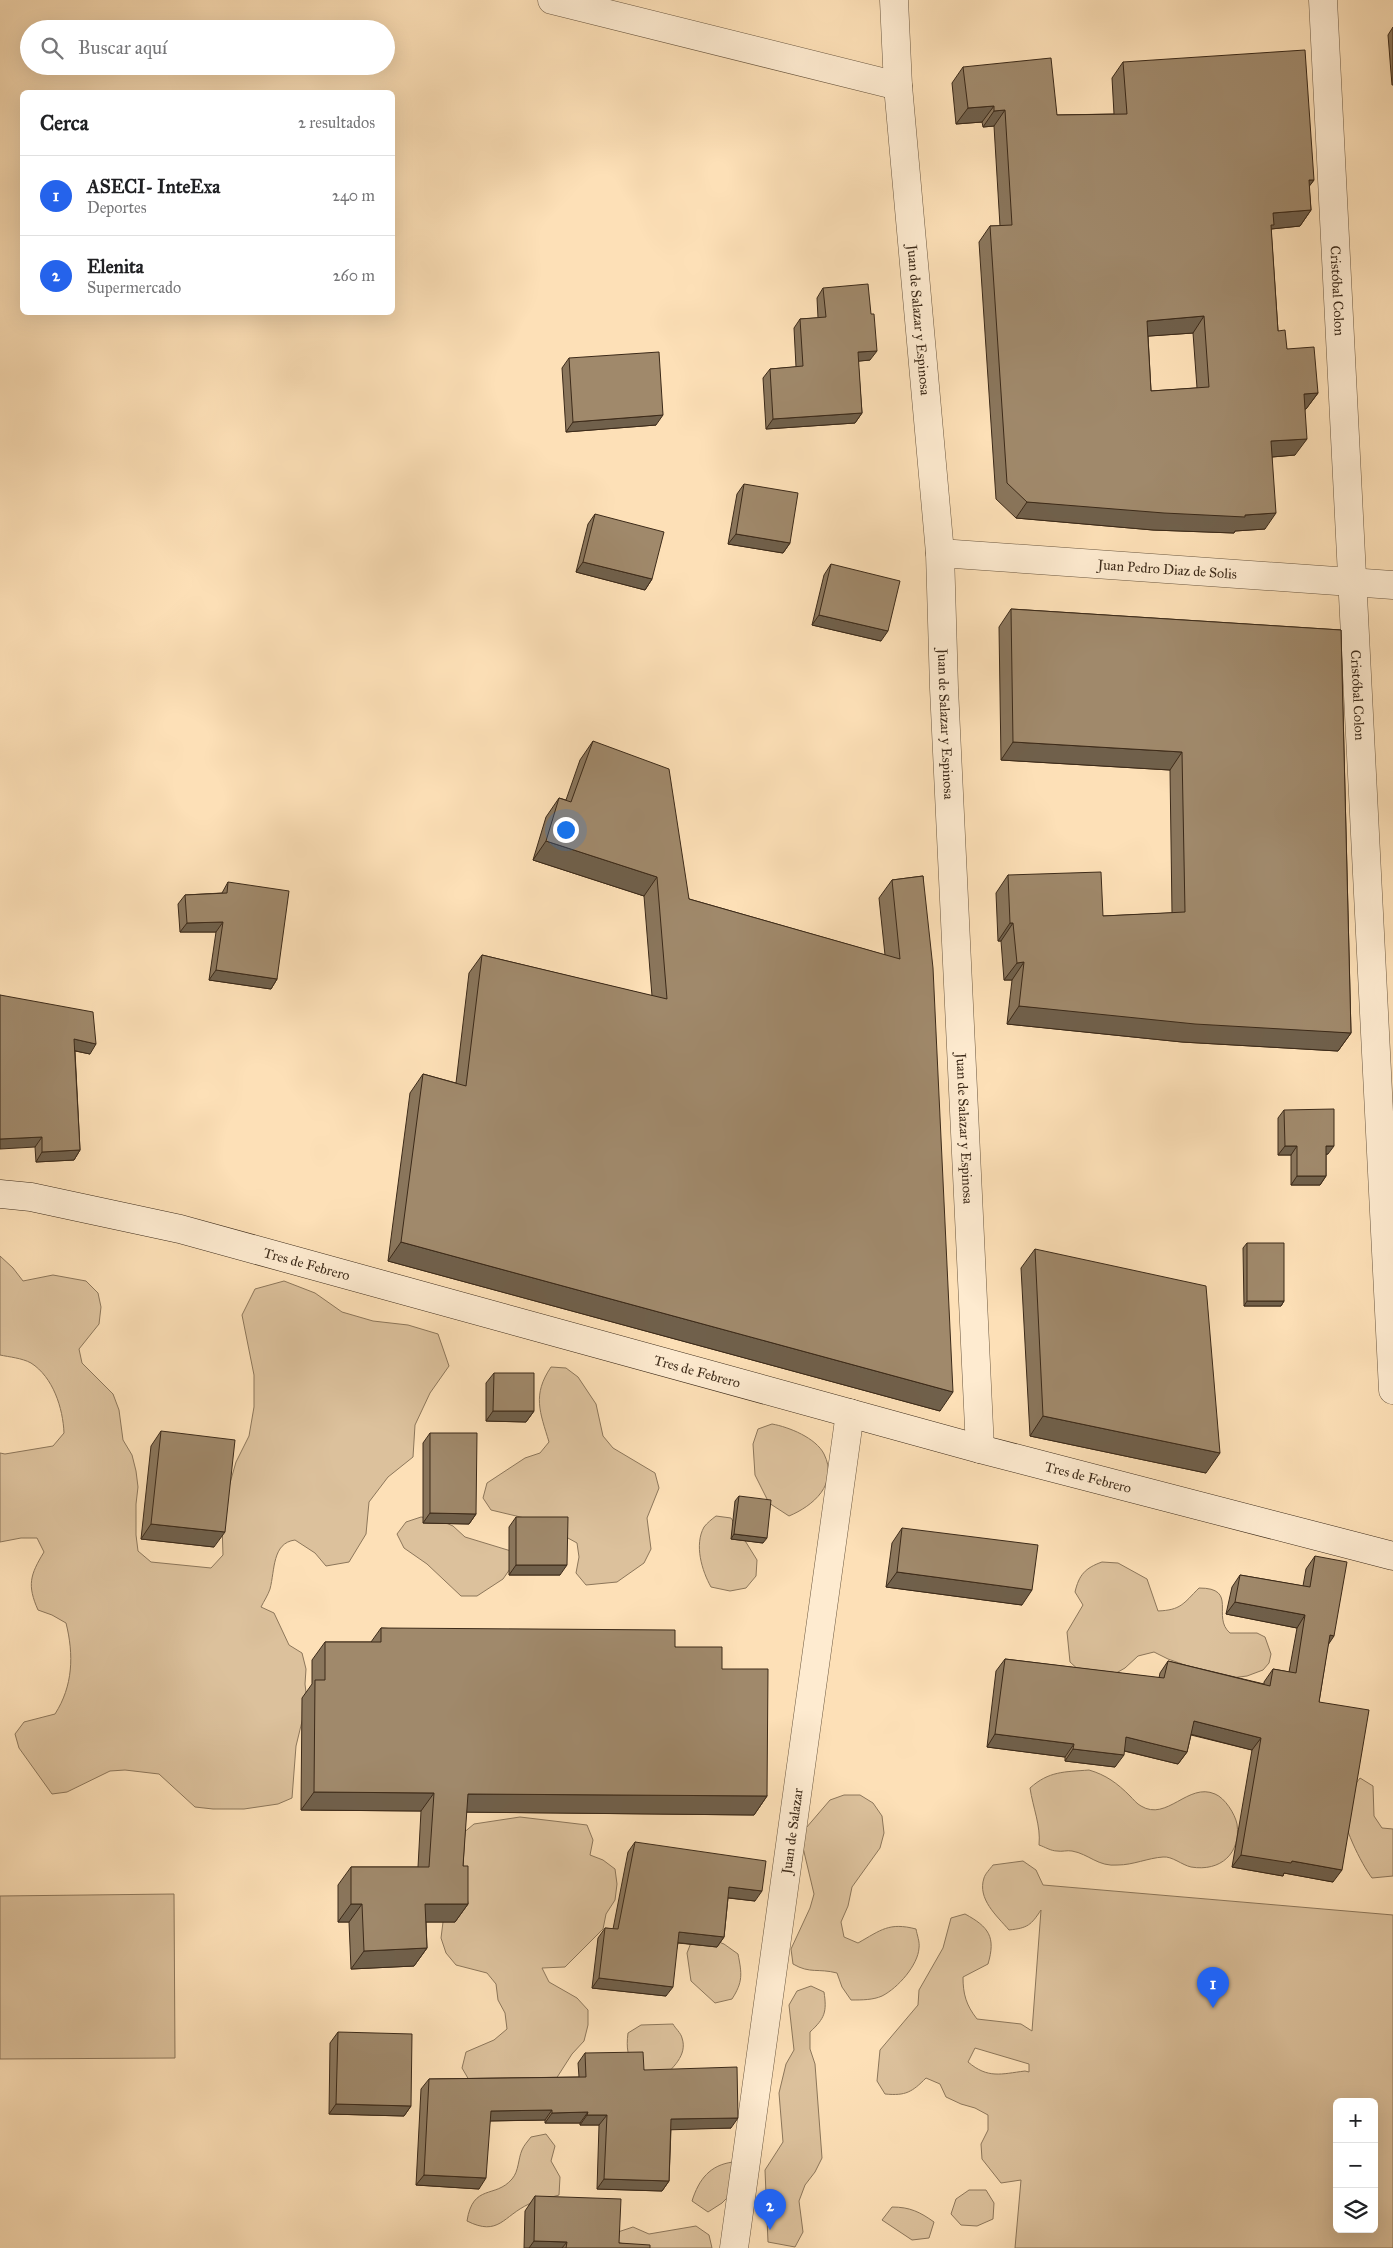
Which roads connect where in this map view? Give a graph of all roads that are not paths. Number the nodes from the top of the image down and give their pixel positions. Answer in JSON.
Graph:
{"nodes":[{"id":1,"x":552,"y":0,"type":"edge"},
{"id":2,"x":894,"y":0,"type":"edge"},
{"id":3,"x":1323,"y":0,"type":"edge"},
{"id":4,"x":898,"y":86,"type":"junction"},
{"id":5,"x":940,"y":553,"type":"junction"},
{"id":6,"x":1354,"y":580,"type":"junction"},
{"id":7,"x":1393,"y":585,"type":"edge"},
{"id":8,"x":0,"y":1194,"type":"edge"},
{"id":9,"x":1393,"y":1390,"type":"edge"},
{"id":10,"x":850,"y":1413,"type":"junction"},
{"id":11,"x":980,"y":1449,"type":"junction"},
{"id":12,"x":1393,"y":1556,"type":"edge"},
{"id":13,"x":734,"y":2248,"type":"edge"}],
"edges":[{"from":1,"to":4,"type":"street"},
{"from":2,"to":4,"type":"street","name":"Juan de Salazar y Espinosa"},
{"from":3,"to":6,"type":"street","name":"Cristóbal Colon"},
{"from":4,"to":5,"type":"street","name":"Juan de Salazar y Espinosa"},
{"from":5,"to":6,"type":"street","name":"Juan Pedro Diaz de Solis"},
{"from":5,"to":11,"type":"street","name":"Juan de Salazar y Espinosa"},
{"from":6,"to":7,"type":"street","name":"Juan Pedro Diaz de Solis"},
{"from":6,"to":9,"type":"street","name":"Cristóbal Colon"},
{"from":8,"to":10,"type":"street","name":"Tres de Febrero"},
{"from":10,"to":11,"type":"street","name":"Tres de Febrero"},
{"from":10,"to":13,"type":"street","name":"Juan de Salazar"},
{"from":11,"to":12,"type":"street","name":"Tres de Febrero"}]}
